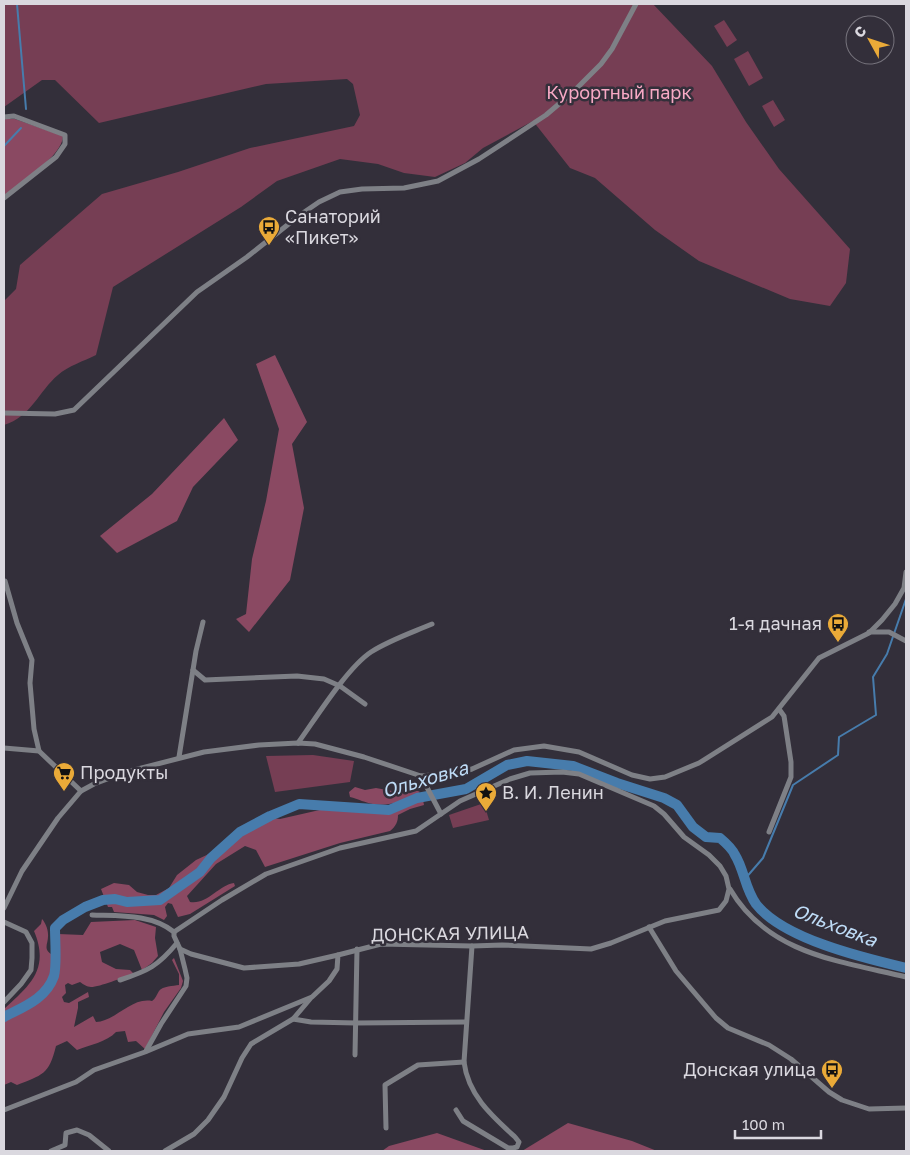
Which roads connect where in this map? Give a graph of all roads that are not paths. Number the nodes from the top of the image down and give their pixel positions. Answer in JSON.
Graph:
{"nodes":[{"id":1,"x":636,"y":4,"type":"edge"},
{"id":2,"x":4,"y":117,"type":"edge"},
{"id":3,"x":4,"y":198,"type":"edge"},
{"id":4,"x":4,"y":413,"type":"edge"},
{"id":5,"x":906,"y":572,"type":"edge"},
{"id":6,"x":5,"y":581,"type":"dead end"},
{"id":7,"x":202,"y":622,"type":"dead end"},
{"id":8,"x":432,"y":624,"type":"dead end"},
{"id":9,"x":869,"y":632,"type":"junction"},
{"id":10,"x":904,"y":640,"type":"edge"},
{"id":11,"x":193,"y":670,"type":"junction"},
{"id":12,"x":340,"y":686,"type":"junction"},
{"id":13,"x":365,"y":704,"type":"dead end"},
{"id":14,"x":779,"y":709,"type":"junction"},
{"id":15,"x":298,"y":743,"type":"junction"},
{"id":16,"x":4,"y":748,"type":"edge"},
{"id":17,"x":39,"y":751,"type":"junction"},
{"id":18,"x":179,"y":757,"type":"junction"},
{"id":19,"x":422,"y":776,"type":"junction"},
{"id":20,"x":81,"y":791,"type":"junction"},
{"id":21,"x":441,"y":814,"type":"junction"},
{"id":22,"x":769,"y":832,"type":"dead end"},
{"id":23,"x":729,"y":889,"type":"junction"},
{"id":24,"x":4,"y":908,"type":"edge"},
{"id":25,"x":92,"y":915,"type":"dead end"},
{"id":26,"x":4,"y":922,"type":"edge"},
{"id":27,"x":649,"y":927,"type":"junction"},
{"id":28,"x":174,"y":932,"type":"junction"},
{"id":29,"x":177,"y":942,"type":"junction"},
{"id":30,"x":472,"y":946,"type":"junction"},
{"id":31,"x":180,"y":949,"type":"junction"},
{"id":32,"x":357,"y":949,"type":"junction"},
{"id":33,"x":338,"y":955,"type":"junction"},
{"id":34,"x":906,"y":977,"type":"edge"},
{"id":35,"x":120,"y":980,"type":"dead end"},
{"id":36,"x":312,"y":997,"type":"junction"},
{"id":37,"x":4,"y":1002,"type":"edge"},
{"id":38,"x":293,"y":1019,"type":"junction"},
{"id":39,"x":466,"y":1022,"type":"junction"},
{"id":40,"x":356,"y":1023,"type":"junction"},
{"id":41,"x":146,"y":1052,"type":"junction"},
{"id":42,"x":355,"y":1055,"type":"dead end"},
{"id":43,"x":464,"y":1062,"type":"junction"},
{"id":44,"x":906,"y":1108,"type":"edge"},
{"id":45,"x":4,"y":1110,"type":"edge"},
{"id":46,"x":456,"y":1110,"type":"dead end"},
{"id":47,"x":386,"y":1128,"type":"dead end"},
{"id":48,"x":51,"y":1151,"type":"edge"},
{"id":49,"x":109,"y":1151,"type":"edge"},
{"id":50,"x":164,"y":1151,"type":"edge"}],
"edges":[{"from":1,"to":4,"type":"street"},
{"from":2,"to":3,"type":"street"},
{"from":5,"to":9,"type":"street"},
{"from":6,"to":17,"type":"street"},
{"from":7,"to":11,"type":"street"},
{"from":8,"to":12,"type":"street"},
{"from":9,"to":10,"type":"street"},
{"from":9,"to":14,"type":"street"},
{"from":11,"to":12,"type":"street"},
{"from":11,"to":18,"type":"street"},
{"from":12,"to":13,"type":"street"},
{"from":12,"to":15,"type":"street"},
{"from":14,"to":19,"type":"street"},
{"from":14,"to":22,"type":"street"},
{"from":15,"to":18,"type":"street"},
{"from":15,"to":19,"type":"street"},
{"from":16,"to":17,"type":"street"},
{"from":17,"to":20,"type":"street"},
{"from":18,"to":20,"type":"street"},
{"from":19,"to":21,"type":"street"},
{"from":20,"to":24,"type":"street"},
{"from":21,"to":23,"type":"street"},
{"from":21,"to":28,"type":"street"},
{"from":23,"to":27,"type":"street","name":"ДОНСКАЯ УЛИЦА"},
{"from":23,"to":34,"type":"street"},
{"from":25,"to":28,"type":"street"},
{"from":26,"to":37,"type":"street"},
{"from":27,"to":30,"type":"street","name":"ДОНСКАЯ УЛИЦА"},
{"from":27,"to":44,"type":"street"},
{"from":28,"to":29,"type":"street"},
{"from":29,"to":31,"type":"street"},
{"from":29,"to":35,"type":"street"},
{"from":30,"to":32,"type":"street","name":"ДОНСКАЯ УЛИЦА"},
{"from":30,"to":39,"type":"street"},
{"from":31,"to":33,"type":"street","name":"ДОНСКАЯ УЛИЦА"},
{"from":31,"to":41,"type":"street"},
{"from":32,"to":33,"type":"street","name":"ДОНСКАЯ УЛИЦА"},
{"from":32,"to":40,"type":"street"},
{"from":33,"to":36,"type":"street"},
{"from":36,"to":38,"type":"street"},
{"from":36,"to":41,"type":"street"},
{"from":38,"to":40,"type":"street"},
{"from":38,"to":50,"type":"street"},
{"from":39,"to":40,"type":"street"},
{"from":39,"to":43,"type":"street"},
{"from":40,"to":42,"type":"street"},
{"from":41,"to":45,"type":"street"},
{"from":43,"to":46,"type":"street"},
{"from":43,"to":47,"type":"street"},
{"from":48,"to":49,"type":"street"}]}
